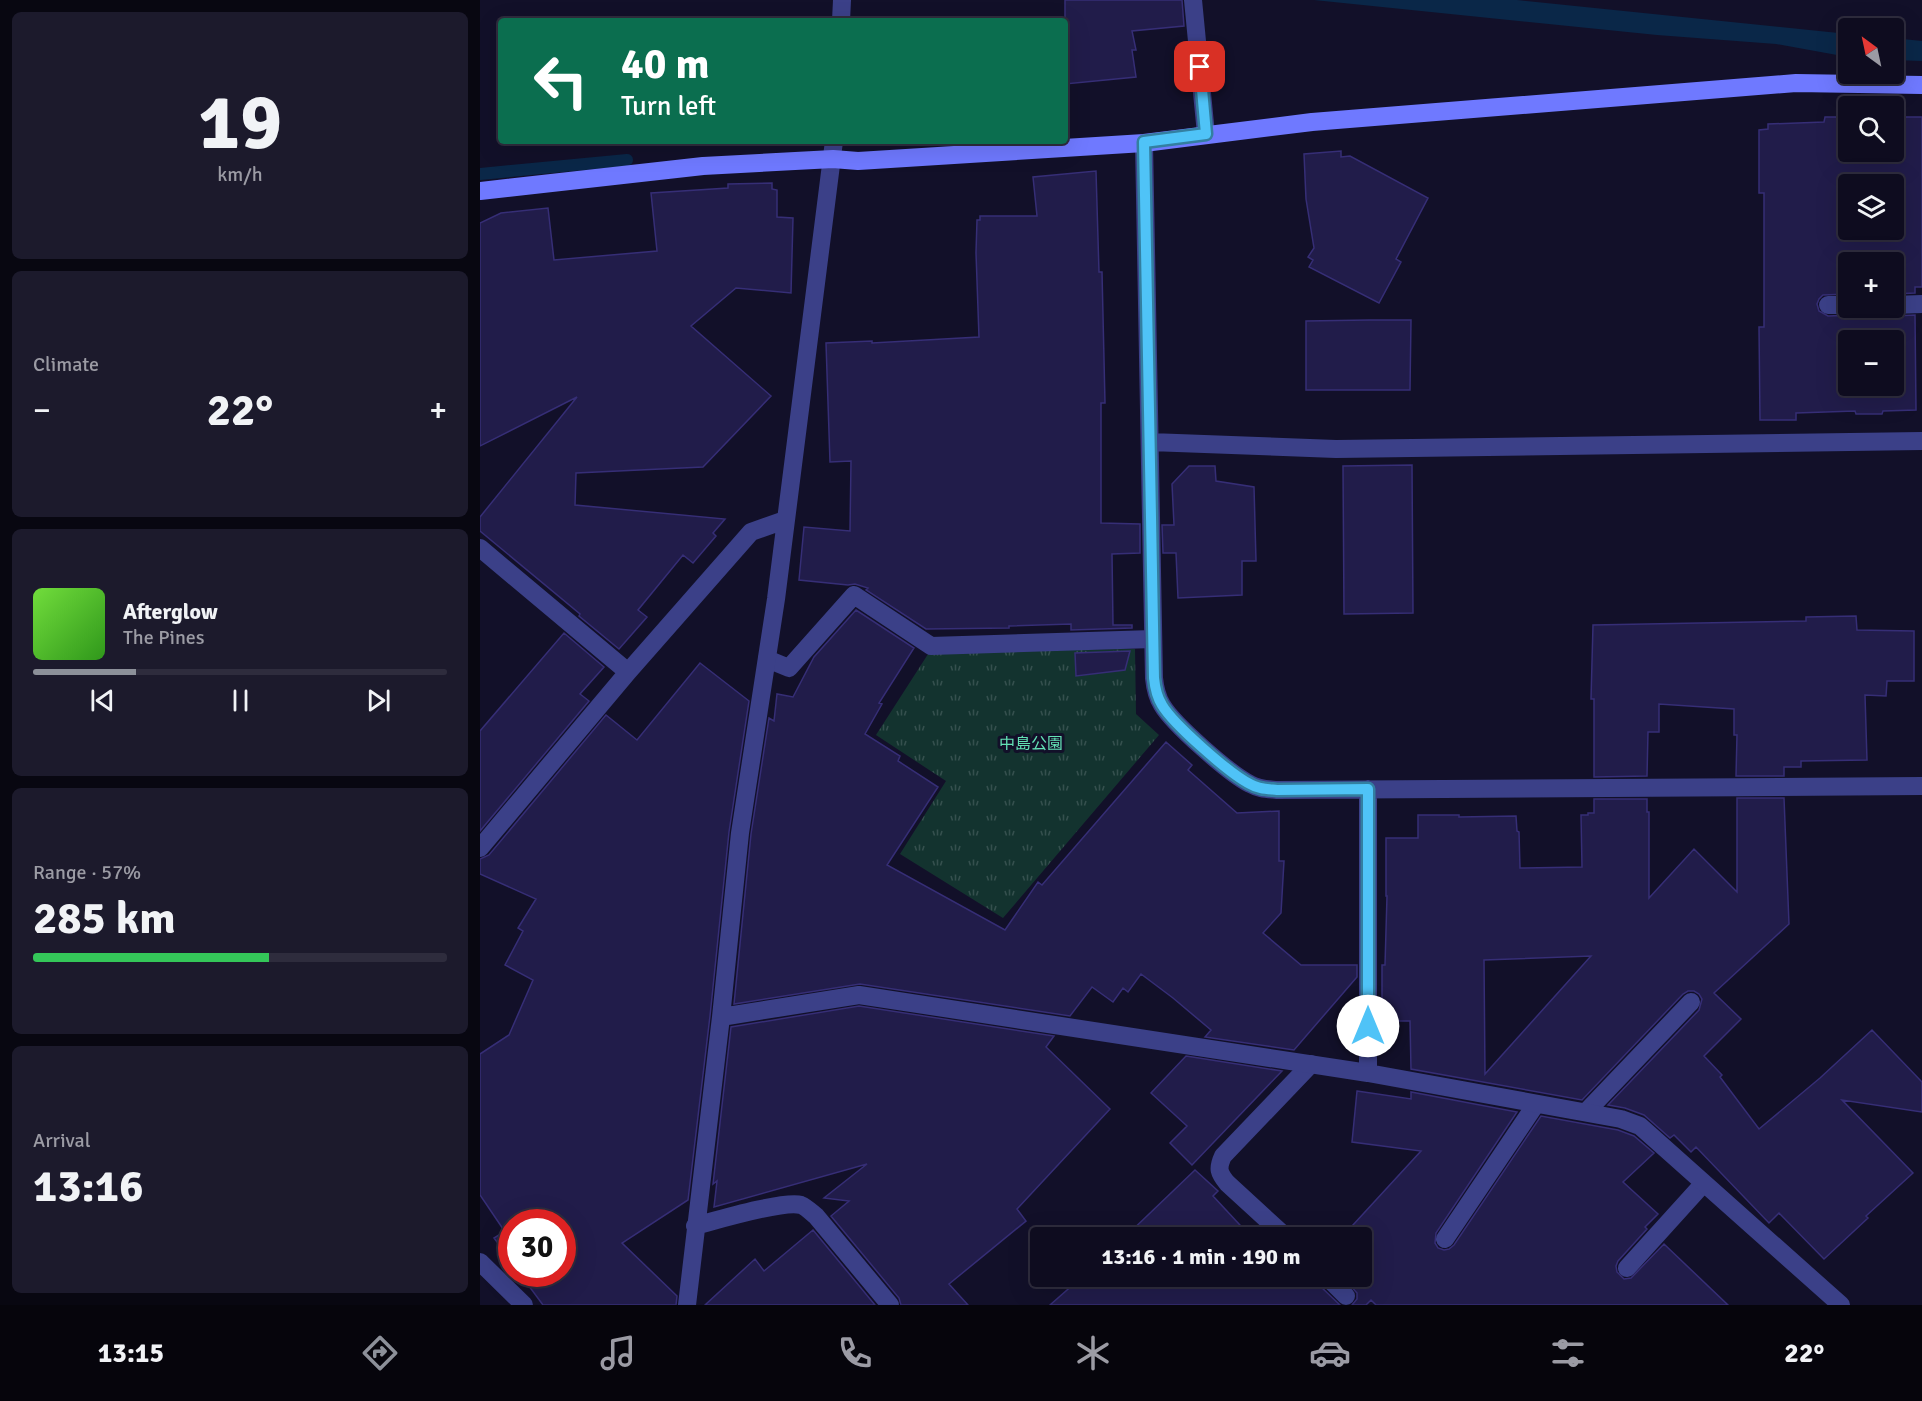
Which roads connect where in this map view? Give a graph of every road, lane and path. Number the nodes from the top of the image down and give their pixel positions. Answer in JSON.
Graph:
{"nodes":[{"id":1,"x":842,"y":0,"type":"edge"},
{"id":2,"x":1193,"y":0,"type":"edge"},
{"id":3,"x":841,"y":18,"type":"edge"},
{"id":4,"x":1922,"y":85,"type":"edge"},
{"id":5,"x":1206,"y":134,"type":"junction"},
{"id":6,"x":1144,"y":142,"type":"junction"},
{"id":7,"x":833,"y":150,"type":"edge"},
{"id":8,"x":480,"y":191,"type":"edge"},
{"id":9,"x":1904,"y":304,"type":"edge"},
{"id":10,"x":1922,"y":304,"type":"edge"},
{"id":11,"x":1828,"y":305,"type":"dead end"},
{"id":12,"x":1838,"y":305,"type":"edge"},
{"id":13,"x":1922,"y":441,"type":"edge"},
{"id":14,"x":1150,"y":442,"type":"junction"},
{"id":15,"x":785,"y":520,"type":"junction"},
{"id":16,"x":480,"y":548,"type":"edge"},
{"id":17,"x":1153,"y":639,"type":"junction"},
{"id":18,"x":767,"y":659,"type":"junction"},
{"id":19,"x":628,"y":672,"type":"junction"},
{"id":20,"x":1922,"y":786,"type":"edge"},
{"id":21,"x":1368,"y":789,"type":"junction"},
{"id":22,"x":480,"y":848,"type":"edge"},
{"id":23,"x":1691,"y":1002,"type":"dead end"},
{"id":24,"x":721,"y":1017,"type":"junction"},
{"id":25,"x":1311,"y":1064,"type":"junction"},
{"id":26,"x":1368,"y":1073,"type":"junction"},
{"id":27,"x":1536,"y":1104,"type":"junction"},
{"id":28,"x":1586,"y":1112,"type":"junction"},
{"id":29,"x":1703,"y":1184,"type":"junction"},
{"id":30,"x":695,"y":1226,"type":"junction"},
{"id":31,"x":1275,"y":1227,"type":"edge"},
{"id":32,"x":1445,"y":1239,"type":"dead end"},
{"id":33,"x":480,"y":1262,"type":"edge"},
{"id":34,"x":1627,"y":1268,"type":"dead end"},
{"id":35,"x":1337,"y":1287,"type":"edge"},
{"id":36,"x":1346,"y":1296,"type":"dead end"},
{"id":37,"x":524,"y":1305,"type":"edge"},
{"id":38,"x":687,"y":1305,"type":"edge"},
{"id":39,"x":890,"y":1305,"type":"edge"},
{"id":40,"x":1841,"y":1305,"type":"edge"}],
"edges":[{"from":1,"to":3,"type":"street"},
{"from":2,"to":5,"type":"street"},
{"from":4,"to":5,"type":"street"},
{"from":5,"to":6,"type":"street"},
{"from":6,"to":7,"type":"street"},
{"from":6,"to":14,"type":"street"},
{"from":7,"to":8,"type":"street"},
{"from":7,"to":15,"type":"street"},
{"from":9,"to":10,"type":"street"},
{"from":11,"to":12,"type":"street"},
{"from":13,"to":14,"type":"street"},
{"from":14,"to":17,"type":"street"},
{"from":15,"to":18,"type":"street"},
{"from":15,"to":19,"type":"street"},
{"from":16,"to":19,"type":"street"},
{"from":17,"to":18,"type":"street"},
{"from":17,"to":21,"type":"street"},
{"from":18,"to":24,"type":"street"},
{"from":19,"to":22,"type":"street"},
{"from":20,"to":21,"type":"street"},
{"from":21,"to":26,"type":"street"},
{"from":23,"to":28,"type":"street"},
{"from":24,"to":25,"type":"street"},
{"from":24,"to":30,"type":"street"},
{"from":25,"to":26,"type":"street"},
{"from":25,"to":31,"type":"street"},
{"from":26,"to":27,"type":"street"},
{"from":27,"to":28,"type":"street"},
{"from":27,"to":32,"type":"street"},
{"from":28,"to":29,"type":"street"},
{"from":29,"to":34,"type":"street"},
{"from":29,"to":40,"type":"street"},
{"from":30,"to":38,"type":"street"},
{"from":30,"to":39,"type":"street"},
{"from":33,"to":37,"type":"street"},
{"from":35,"to":36,"type":"street"}]}
